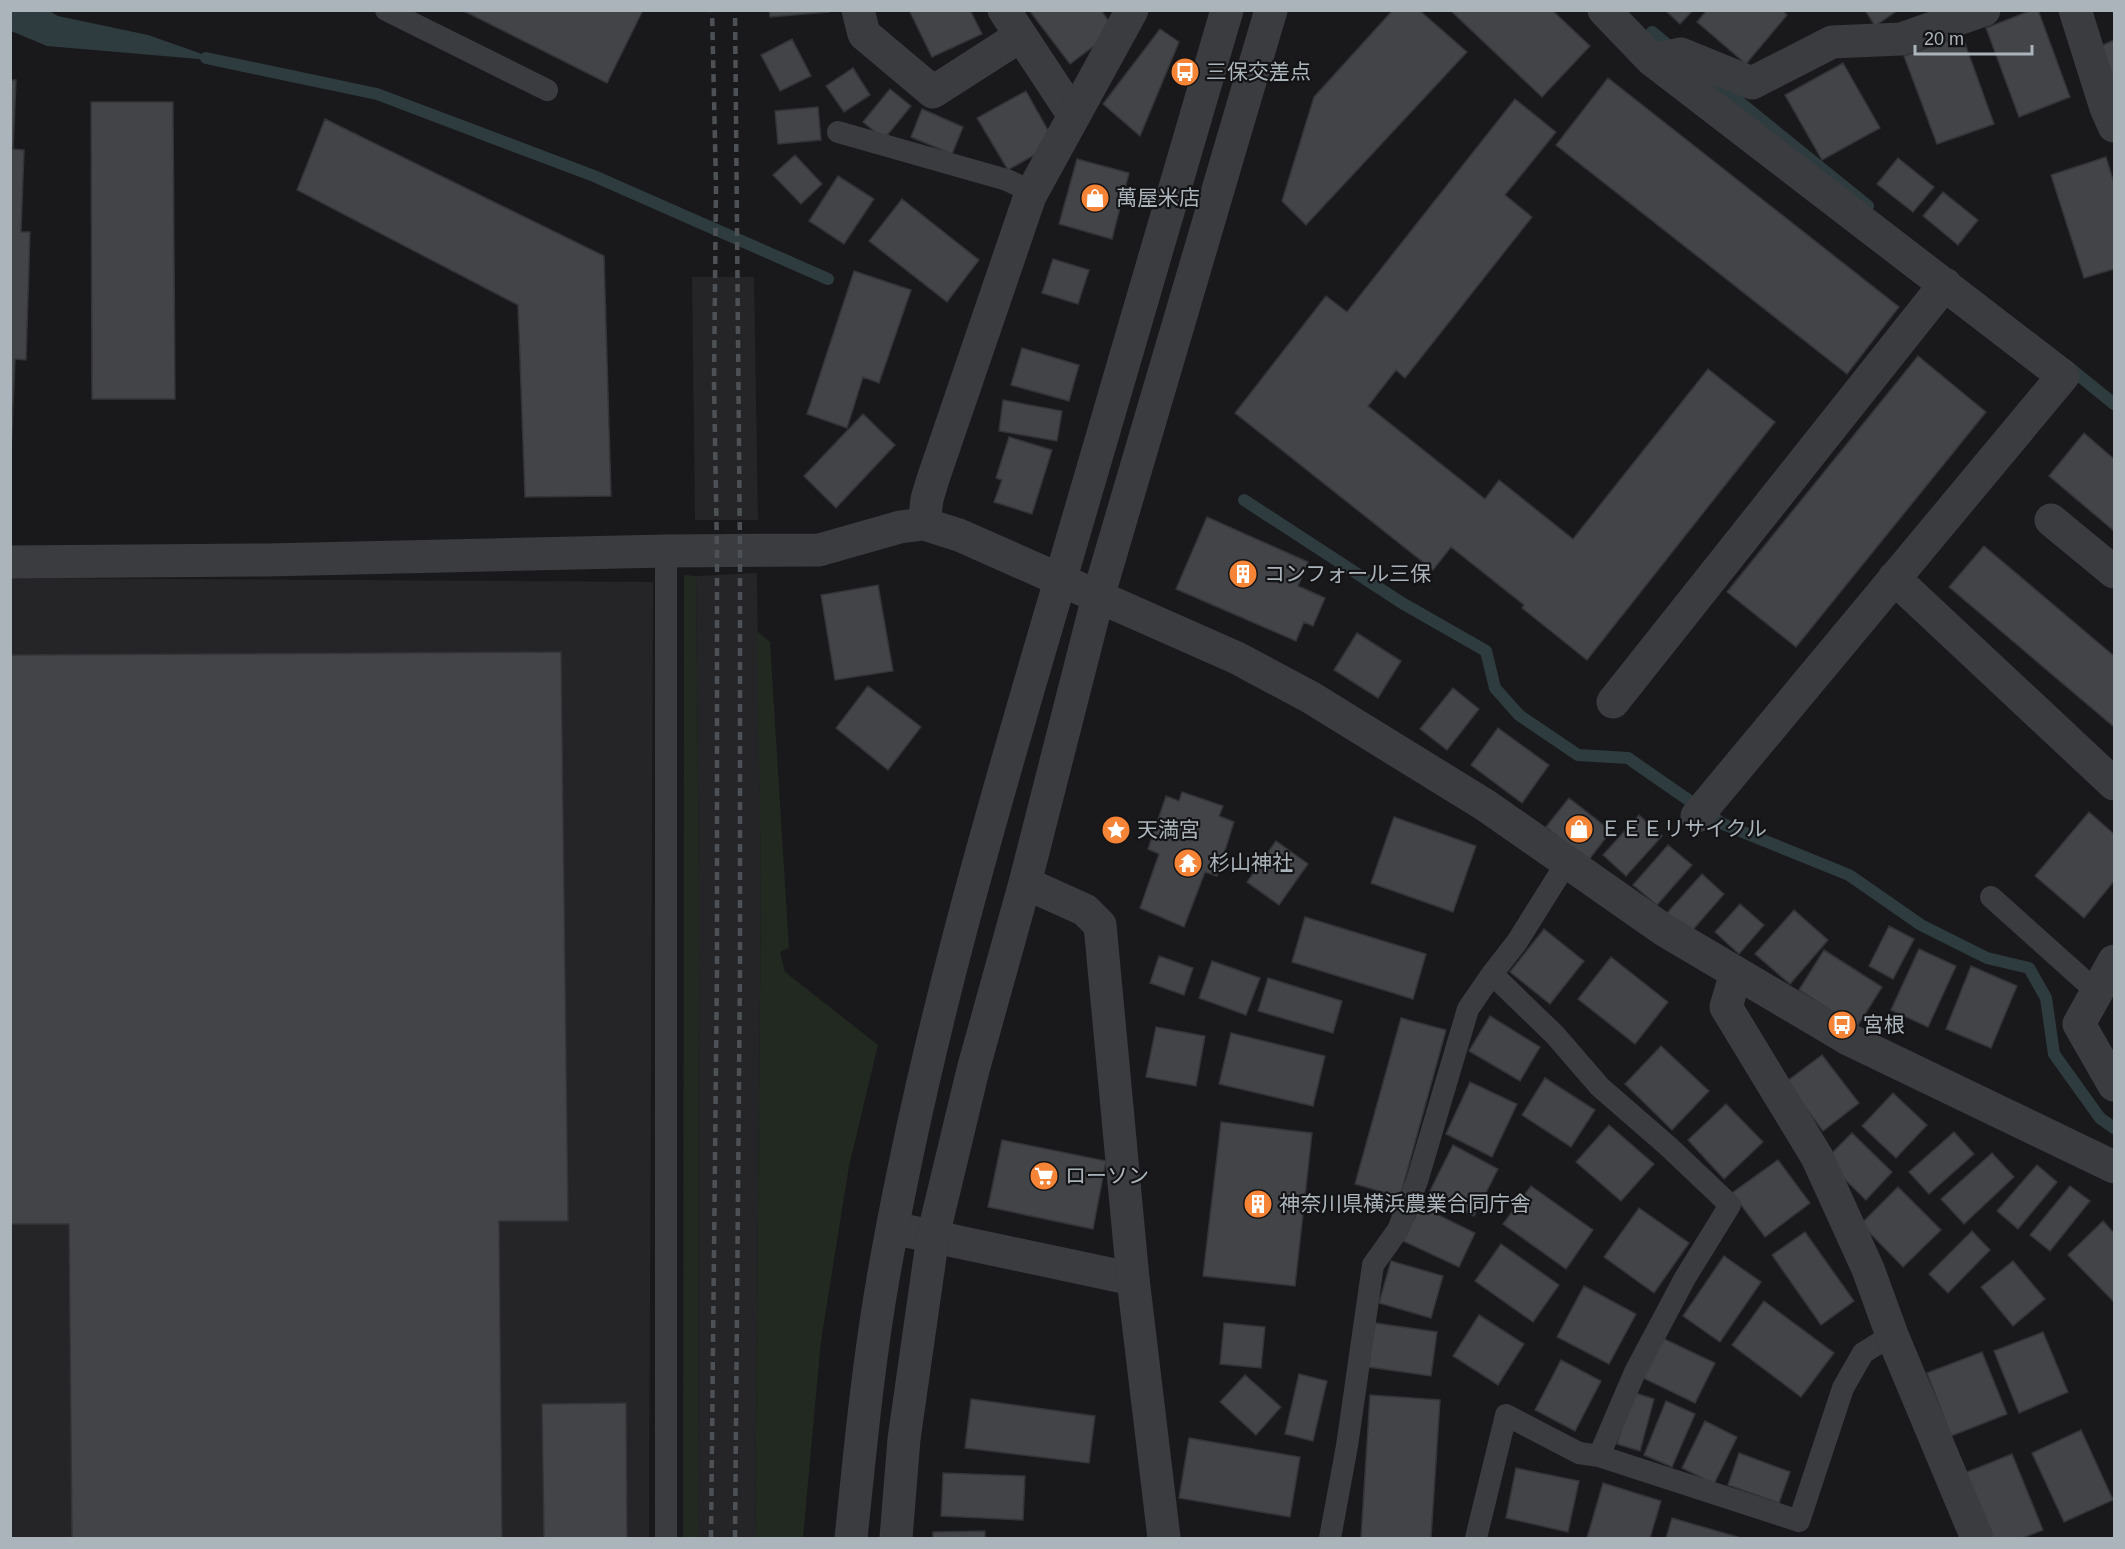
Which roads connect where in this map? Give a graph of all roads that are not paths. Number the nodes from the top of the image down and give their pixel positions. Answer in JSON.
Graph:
{"nodes":[{"id":1,"x":386,"y":10,"type":"edge"},
{"id":2,"x":858,"y":10,"type":"edge"},
{"id":3,"x":1132,"y":10,"type":"edge"},
{"id":4,"x":1227,"y":10,"type":"edge"},
{"id":5,"x":1271,"y":10,"type":"edge"},
{"id":6,"x":1604,"y":10,"type":"edge"},
{"id":7,"x":1983,"y":10,"type":"edge"},
{"id":8,"x":2075,"y":10,"type":"edge"},
{"id":9,"x":1012,"y":23,"type":"edge"},
{"id":10,"x":1652,"y":60,"type":"junction"},
{"id":11,"x":547,"y":90,"type":"dead end"},
{"id":12,"x":1074,"y":116,"type":"junction"},
{"id":13,"x":2115,"y":126,"type":"edge"},
{"id":14,"x":838,"y":132,"type":"dead end"},
{"id":15,"x":1032,"y":192,"type":"junction"},
{"id":16,"x":1945,"y":284,"type":"junction"},
{"id":17,"x":2051,"y":520,"type":"dead end"},
{"id":18,"x":924,"y":524,"type":"junction"},
{"id":19,"x":666,"y":551,"type":"junction"},
{"id":20,"x":10,"y":562,"type":"edge"},
{"id":21,"x":2115,"y":572,"type":"edge"},
{"id":22,"x":1894,"y":578,"type":"junction"},
{"id":23,"x":1060,"y":579,"type":"junction"},
{"id":24,"x":1098,"y":597,"type":"junction"},
{"id":25,"x":1613,"y":702,"type":"dead end"},
{"id":26,"x":2115,"y":783,"type":"edge"},
{"id":27,"x":1697,"y":816,"type":"dead end"},
{"id":28,"x":1567,"y":862,"type":"junction"},
{"id":29,"x":1025,"y":883,"type":"junction"},
{"id":30,"x":1991,"y":897,"type":"dead end"},
{"id":31,"x":2115,"y":961,"type":"edge"},
{"id":32,"x":1736,"y":973,"type":"junction"},
{"id":33,"x":1492,"y":974,"type":"junction"},
{"id":34,"x":2097,"y":992,"type":"junction"},
{"id":35,"x":2079,"y":1024,"type":"junction"},
{"id":36,"x":2115,"y":1042,"type":"edge"},
{"id":37,"x":2115,"y":1085,"type":"edge"},
{"id":38,"x":2115,"y":1167,"type":"edge"},
{"id":39,"x":893,"y":1228,"type":"junction"},
{"id":40,"x":933,"y":1236,"type":"junction"},
{"id":41,"x":1132,"y":1280,"type":"junction"},
{"id":42,"x":1892,"y":1335,"type":"junction"},
{"id":43,"x":1599,"y":1456,"type":"junction"},
{"id":44,"x":666,"y":1539,"type":"edge"},
{"id":45,"x":851,"y":1539,"type":"edge"},
{"id":46,"x":896,"y":1539,"type":"edge"},
{"id":47,"x":1164,"y":1539,"type":"edge"},
{"id":48,"x":1330,"y":1539,"type":"edge"},
{"id":49,"x":1476,"y":1539,"type":"edge"},
{"id":50,"x":1977,"y":1539,"type":"edge"}],
"edges":[{"from":1,"to":11,"type":"lane"},
{"from":2,"to":9,"type":"street"},
{"from":3,"to":12,"type":"street"},
{"from":4,"to":23,"type":"street"},
{"from":5,"to":24,"type":"street"},
{"from":6,"to":10,"type":"street"},
{"from":7,"to":10,"type":"street"},
{"from":8,"to":13,"type":"street"},
{"from":9,"to":12,"type":"street"},
{"from":10,"to":16,"type":"street"},
{"from":12,"to":15,"type":"street"},
{"from":14,"to":15,"type":"lane"},
{"from":15,"to":18,"type":"street"},
{"from":16,"to":22,"type":"street"},
{"from":16,"to":25,"type":"street"},
{"from":17,"to":21,"type":"street"},
{"from":18,"to":19,"type":"street"},
{"from":18,"to":23,"type":"street"},
{"from":19,"to":20,"type":"street"},
{"from":19,"to":44,"type":"lane"},
{"from":22,"to":26,"type":"street"},
{"from":22,"to":27,"type":"street"},
{"from":23,"to":24,"type":"street"},
{"from":23,"to":39,"type":"street"},
{"from":24,"to":28,"type":"street"},
{"from":24,"to":29,"type":"street"},
{"from":28,"to":32,"type":"street"},
{"from":28,"to":33,"type":"lane"},
{"from":29,"to":40,"type":"street"},
{"from":29,"to":41,"type":"street"},
{"from":30,"to":34,"type":"lane"},
{"from":31,"to":34,"type":"street"},
{"from":32,"to":38,"type":"street"},
{"from":32,"to":42,"type":"street"},
{"from":33,"to":43,"type":"lane"},
{"from":33,"to":48,"type":"lane"},
{"from":34,"to":35,"type":"street"},
{"from":35,"to":36,"type":"street"},
{"from":35,"to":37,"type":"street"},
{"from":39,"to":40,"type":"street"},
{"from":39,"to":45,"type":"street"},
{"from":40,"to":41,"type":"street"},
{"from":40,"to":46,"type":"street"},
{"from":41,"to":47,"type":"street"},
{"from":42,"to":43,"type":"lane"},
{"from":42,"to":50,"type":"street"},
{"from":43,"to":49,"type":"lane"}]}
